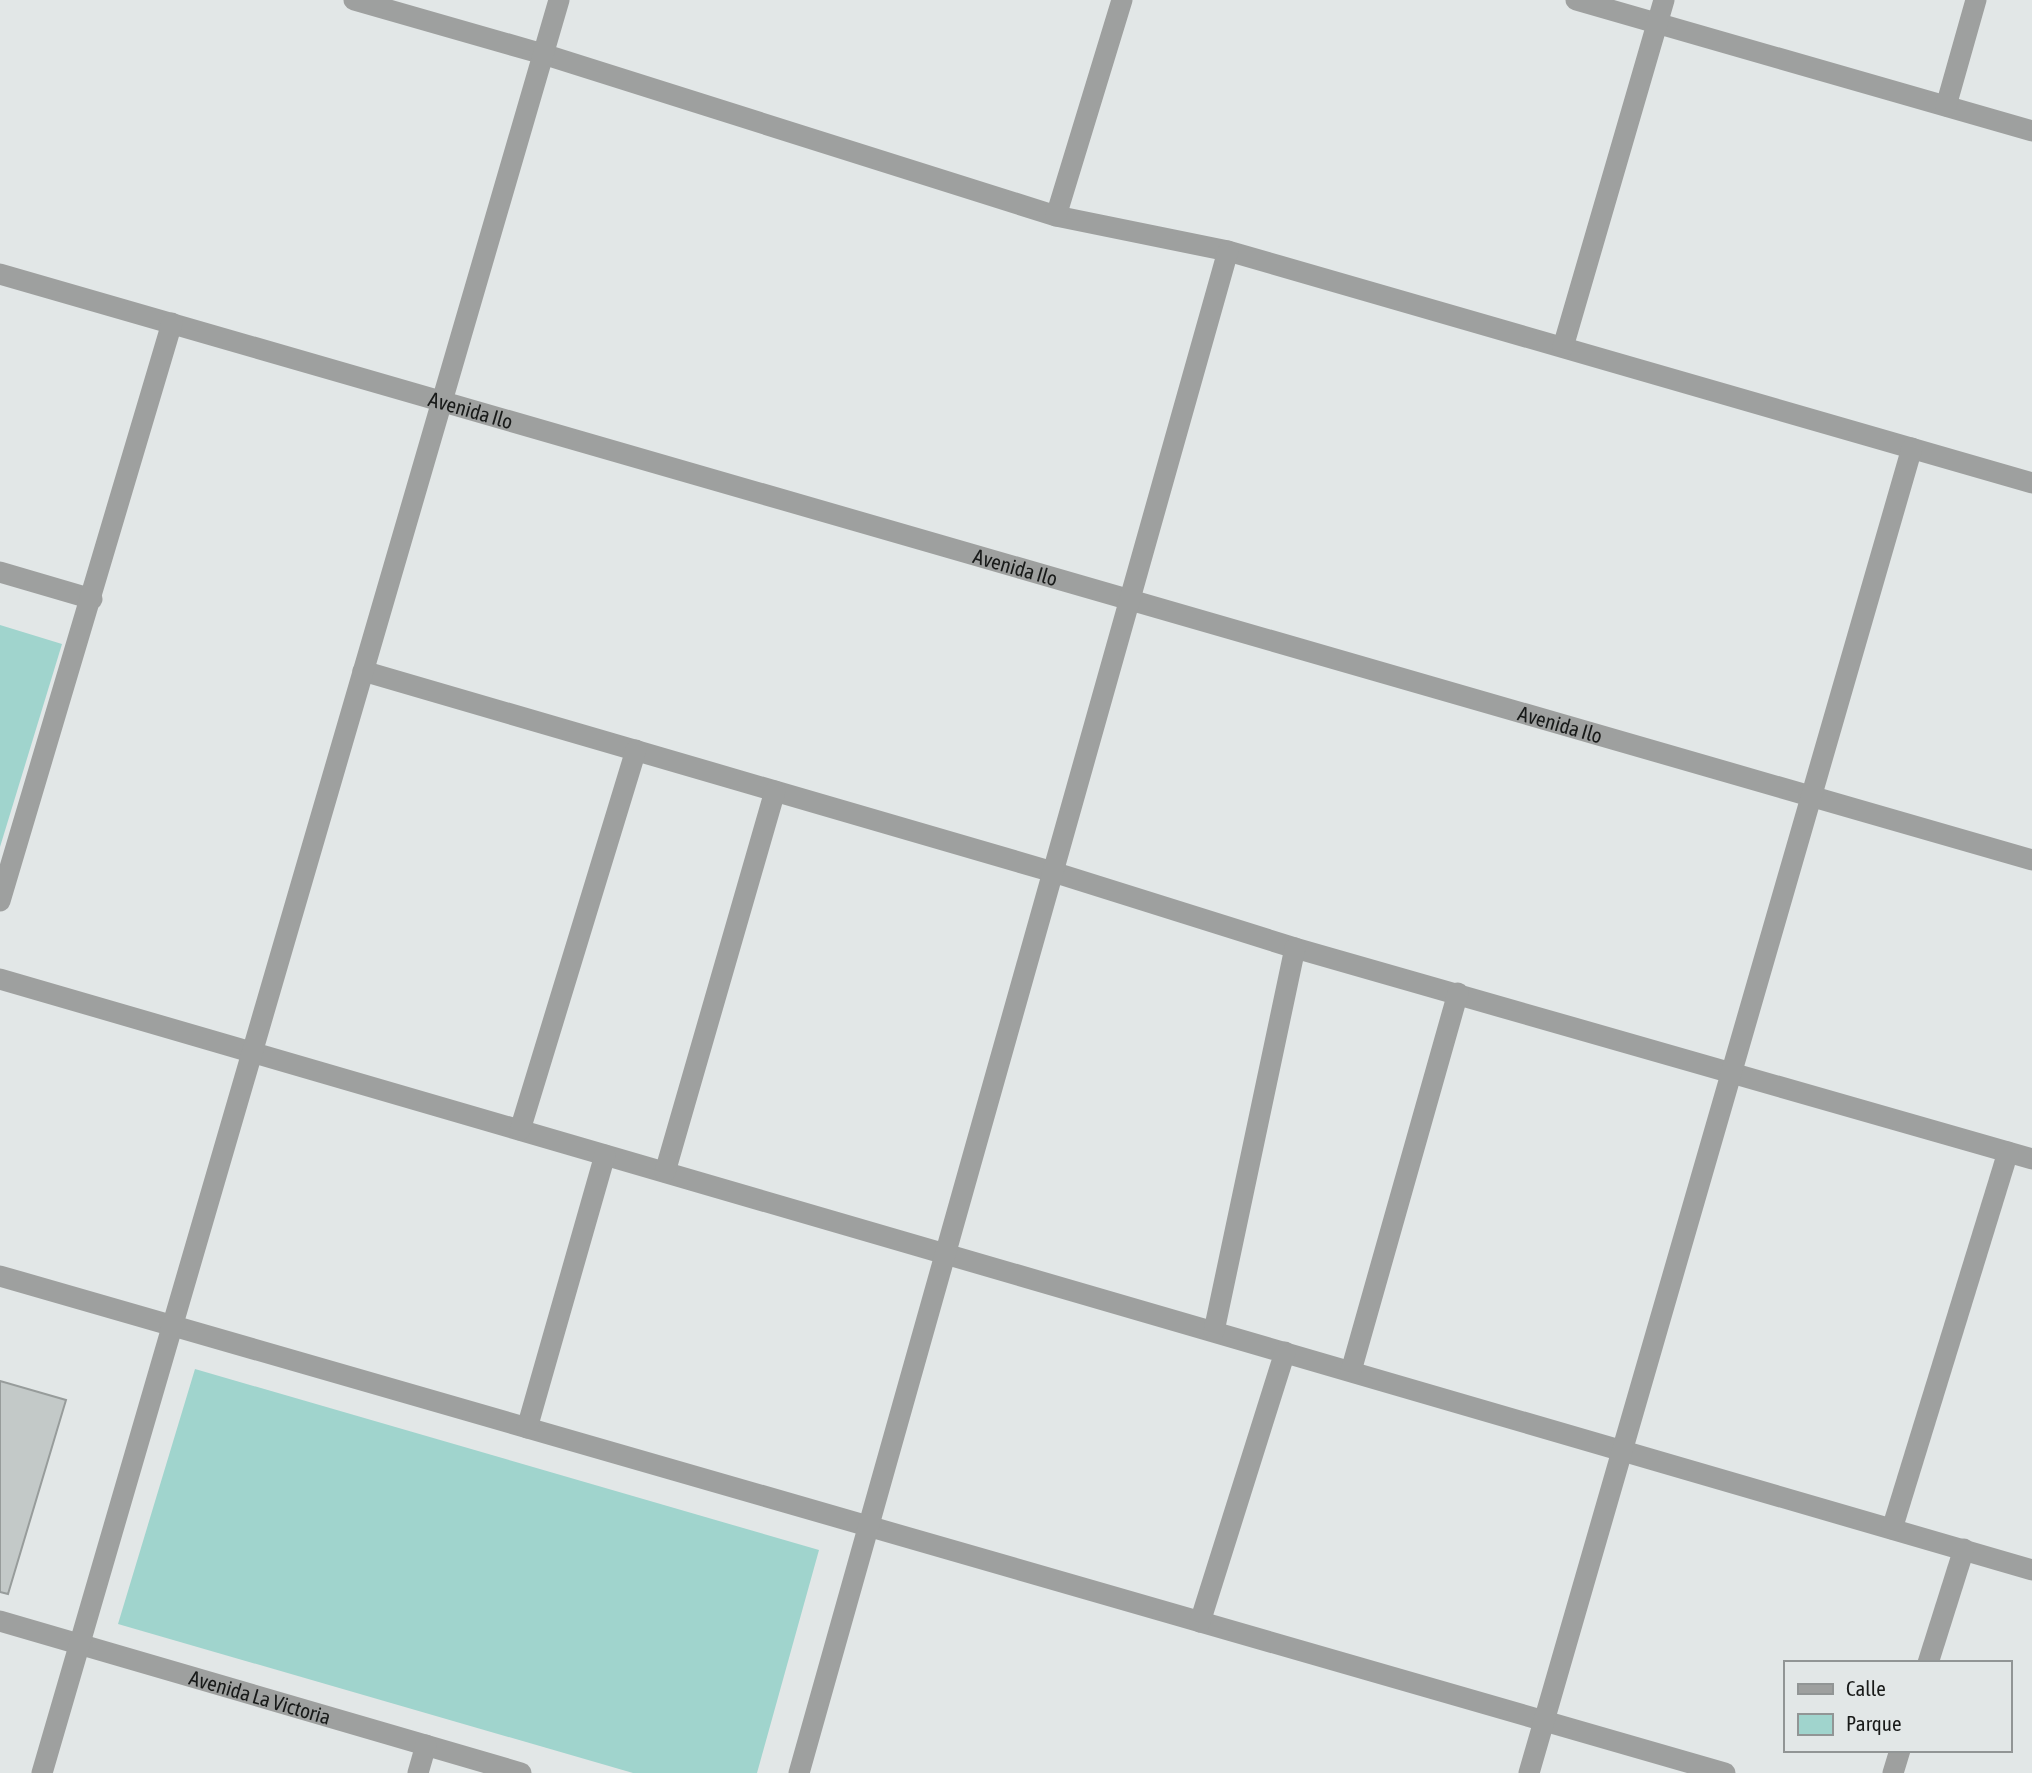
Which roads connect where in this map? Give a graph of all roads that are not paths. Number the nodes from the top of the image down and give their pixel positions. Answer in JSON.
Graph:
{"nodes":[{"id":1,"x":354,"y":0,"type":"edge"},
{"id":2,"x":559,"y":0,"type":"edge"},
{"id":3,"x":1122,"y":0,"type":"edge"},
{"id":4,"x":1576,"y":0,"type":"edge"},
{"id":5,"x":1664,"y":0,"type":"edge"},
{"id":6,"x":1976,"y":0,"type":"edge"},
{"id":7,"x":1657,"y":23,"type":"junction"},
{"id":8,"x":543,"y":54,"type":"junction"},
{"id":9,"x":1946,"y":106,"type":"junction"},
{"id":10,"x":2032,"y":131,"type":"edge"},
{"id":11,"x":1056,"y":216,"type":"junction"},
{"id":12,"x":1228,"y":251,"type":"junction"},
{"id":13,"x":0,"y":274,"type":"edge"},
{"id":14,"x":172,"y":323,"type":"junction"},
{"id":15,"x":1563,"y":347,"type":"junction"},
{"id":16,"x":442,"y":402,"type":"junction"},
{"id":17,"x":1912,"y":448,"type":"junction"},
{"id":18,"x":2032,"y":483,"type":"edge"},
{"id":19,"x":0,"y":572,"type":"edge"},
{"id":20,"x":92,"y":599,"type":"junction"},
{"id":21,"x":1130,"y":600,"type":"junction"},
{"id":22,"x":363,"y":671,"type":"junction"},
{"id":23,"x":636,"y":750,"type":"junction"},
{"id":24,"x":775,"y":791,"type":"junction"},
{"id":25,"x":1811,"y":797,"type":"junction"},
{"id":26,"x":2032,"y":860,"type":"edge"},
{"id":27,"x":1053,"y":872,"type":"junction"},
{"id":28,"x":0,"y":901,"type":"edge"},
{"id":29,"x":1296,"y":948,"type":"junction"},
{"id":30,"x":0,"y":979,"type":"edge"},
{"id":31,"x":1458,"y":993,"type":"junction"},
{"id":32,"x":252,"y":1052,"type":"junction"},
{"id":33,"x":1732,"y":1071,"type":"junction"},
{"id":34,"x":520,"y":1130,"type":"junction"},
{"id":35,"x":2008,"y":1152,"type":"junction"},
{"id":36,"x":605,"y":1155,"type":"junction"},
{"id":37,"x":2032,"y":1159,"type":"edge"},
{"id":38,"x":665,"y":1171,"type":"junction"},
{"id":39,"x":946,"y":1253,"type":"junction"},
{"id":40,"x":0,"y":1276,"type":"edge"},
{"id":41,"x":172,"y":1326,"type":"junction"},
{"id":42,"x":1214,"y":1331,"type":"junction"},
{"id":43,"x":1285,"y":1352,"type":"junction"},
{"id":44,"x":1350,"y":1371,"type":"junction"},
{"id":45,"x":527,"y":1428,"type":"junction"},
{"id":46,"x":1622,"y":1450,"type":"junction"},
{"id":47,"x":868,"y":1526,"type":"junction"},
{"id":48,"x":1892,"y":1529,"type":"junction"},
{"id":49,"x":1964,"y":1549,"type":"junction"},
{"id":50,"x":2032,"y":1570,"type":"edge"},
{"id":51,"x":0,"y":1621,"type":"edge"},
{"id":52,"x":1200,"y":1622,"type":"junction"},
{"id":53,"x":79,"y":1644,"type":"junction"},
{"id":54,"x":1929,"y":1661,"type":"edge"},
{"id":55,"x":1544,"y":1721,"type":"junction"},
{"id":56,"x":426,"y":1745,"type":"junction"},
{"id":57,"x":1899,"y":1752,"type":"edge"},
{"id":58,"x":42,"y":1773,"type":"edge"},
{"id":59,"x":418,"y":1773,"type":"edge"},
{"id":60,"x":520,"y":1773,"type":"edge"},
{"id":61,"x":799,"y":1773,"type":"edge"},
{"id":62,"x":1529,"y":1773,"type":"edge"},
{"id":63,"x":1725,"y":1773,"type":"edge"},
{"id":64,"x":1893,"y":1773,"type":"edge"}],
"edges":[{"from":1,"to":8,"type":"street"},
{"from":2,"to":8,"type":"street"},
{"from":3,"to":11,"type":"street"},
{"from":4,"to":7,"type":"street"},
{"from":5,"to":7,"type":"street"},
{"from":6,"to":9,"type":"street"},
{"from":7,"to":9,"type":"street"},
{"from":7,"to":15,"type":"street"},
{"from":8,"to":11,"type":"street"},
{"from":8,"to":16,"type":"street"},
{"from":9,"to":10,"type":"street"},
{"from":11,"to":12,"type":"street"},
{"from":12,"to":15,"type":"street"},
{"from":12,"to":21,"type":"street"},
{"from":13,"to":14,"type":"street","name":"Avenida Ilo"},
{"from":14,"to":16,"type":"street","name":"Avenida Ilo"},
{"from":14,"to":20,"type":"street"},
{"from":15,"to":17,"type":"street"},
{"from":16,"to":21,"type":"street","name":"Avenida Ilo"},
{"from":16,"to":22,"type":"street"},
{"from":17,"to":18,"type":"street"},
{"from":17,"to":25,"type":"street"},
{"from":19,"to":20,"type":"street"},
{"from":20,"to":28,"type":"street"},
{"from":21,"to":25,"type":"street","name":"Avenida Ilo"},
{"from":21,"to":27,"type":"street"},
{"from":22,"to":23,"type":"street"},
{"from":22,"to":32,"type":"street"},
{"from":23,"to":24,"type":"street"},
{"from":23,"to":34,"type":"street"},
{"from":24,"to":27,"type":"street"},
{"from":24,"to":38,"type":"street"},
{"from":25,"to":26,"type":"street","name":"Avenida Ilo"},
{"from":25,"to":33,"type":"street"},
{"from":27,"to":29,"type":"street"},
{"from":27,"to":39,"type":"street"},
{"from":29,"to":31,"type":"street"},
{"from":29,"to":42,"type":"street"},
{"from":30,"to":32,"type":"street"},
{"from":31,"to":33,"type":"street"},
{"from":31,"to":44,"type":"street"},
{"from":32,"to":34,"type":"street"},
{"from":32,"to":41,"type":"street"},
{"from":33,"to":35,"type":"street"},
{"from":33,"to":46,"type":"street"},
{"from":34,"to":36,"type":"street"},
{"from":35,"to":37,"type":"street"},
{"from":35,"to":48,"type":"street"},
{"from":36,"to":38,"type":"street"},
{"from":36,"to":45,"type":"street"},
{"from":38,"to":39,"type":"street"},
{"from":39,"to":42,"type":"street"},
{"from":39,"to":47,"type":"street"},
{"from":40,"to":41,"type":"street"},
{"from":41,"to":45,"type":"street"},
{"from":41,"to":53,"type":"street"},
{"from":42,"to":43,"type":"street"},
{"from":43,"to":44,"type":"street"},
{"from":43,"to":52,"type":"street"},
{"from":44,"to":46,"type":"street"},
{"from":45,"to":47,"type":"street"},
{"from":46,"to":48,"type":"street"},
{"from":46,"to":55,"type":"street"},
{"from":47,"to":52,"type":"street"},
{"from":47,"to":61,"type":"street"},
{"from":48,"to":49,"type":"street"},
{"from":49,"to":50,"type":"street"},
{"from":49,"to":54,"type":"street"},
{"from":51,"to":53,"type":"street","name":"Avenida La Victoria"},
{"from":52,"to":55,"type":"street"},
{"from":53,"to":56,"type":"street","name":"Avenida La Victoria"},
{"from":53,"to":58,"type":"street"},
{"from":55,"to":62,"type":"street"},
{"from":55,"to":63,"type":"street"},
{"from":56,"to":59,"type":"street"},
{"from":56,"to":60,"type":"street","name":"Avenida La Victoria"},
{"from":57,"to":64,"type":"street"}]}
